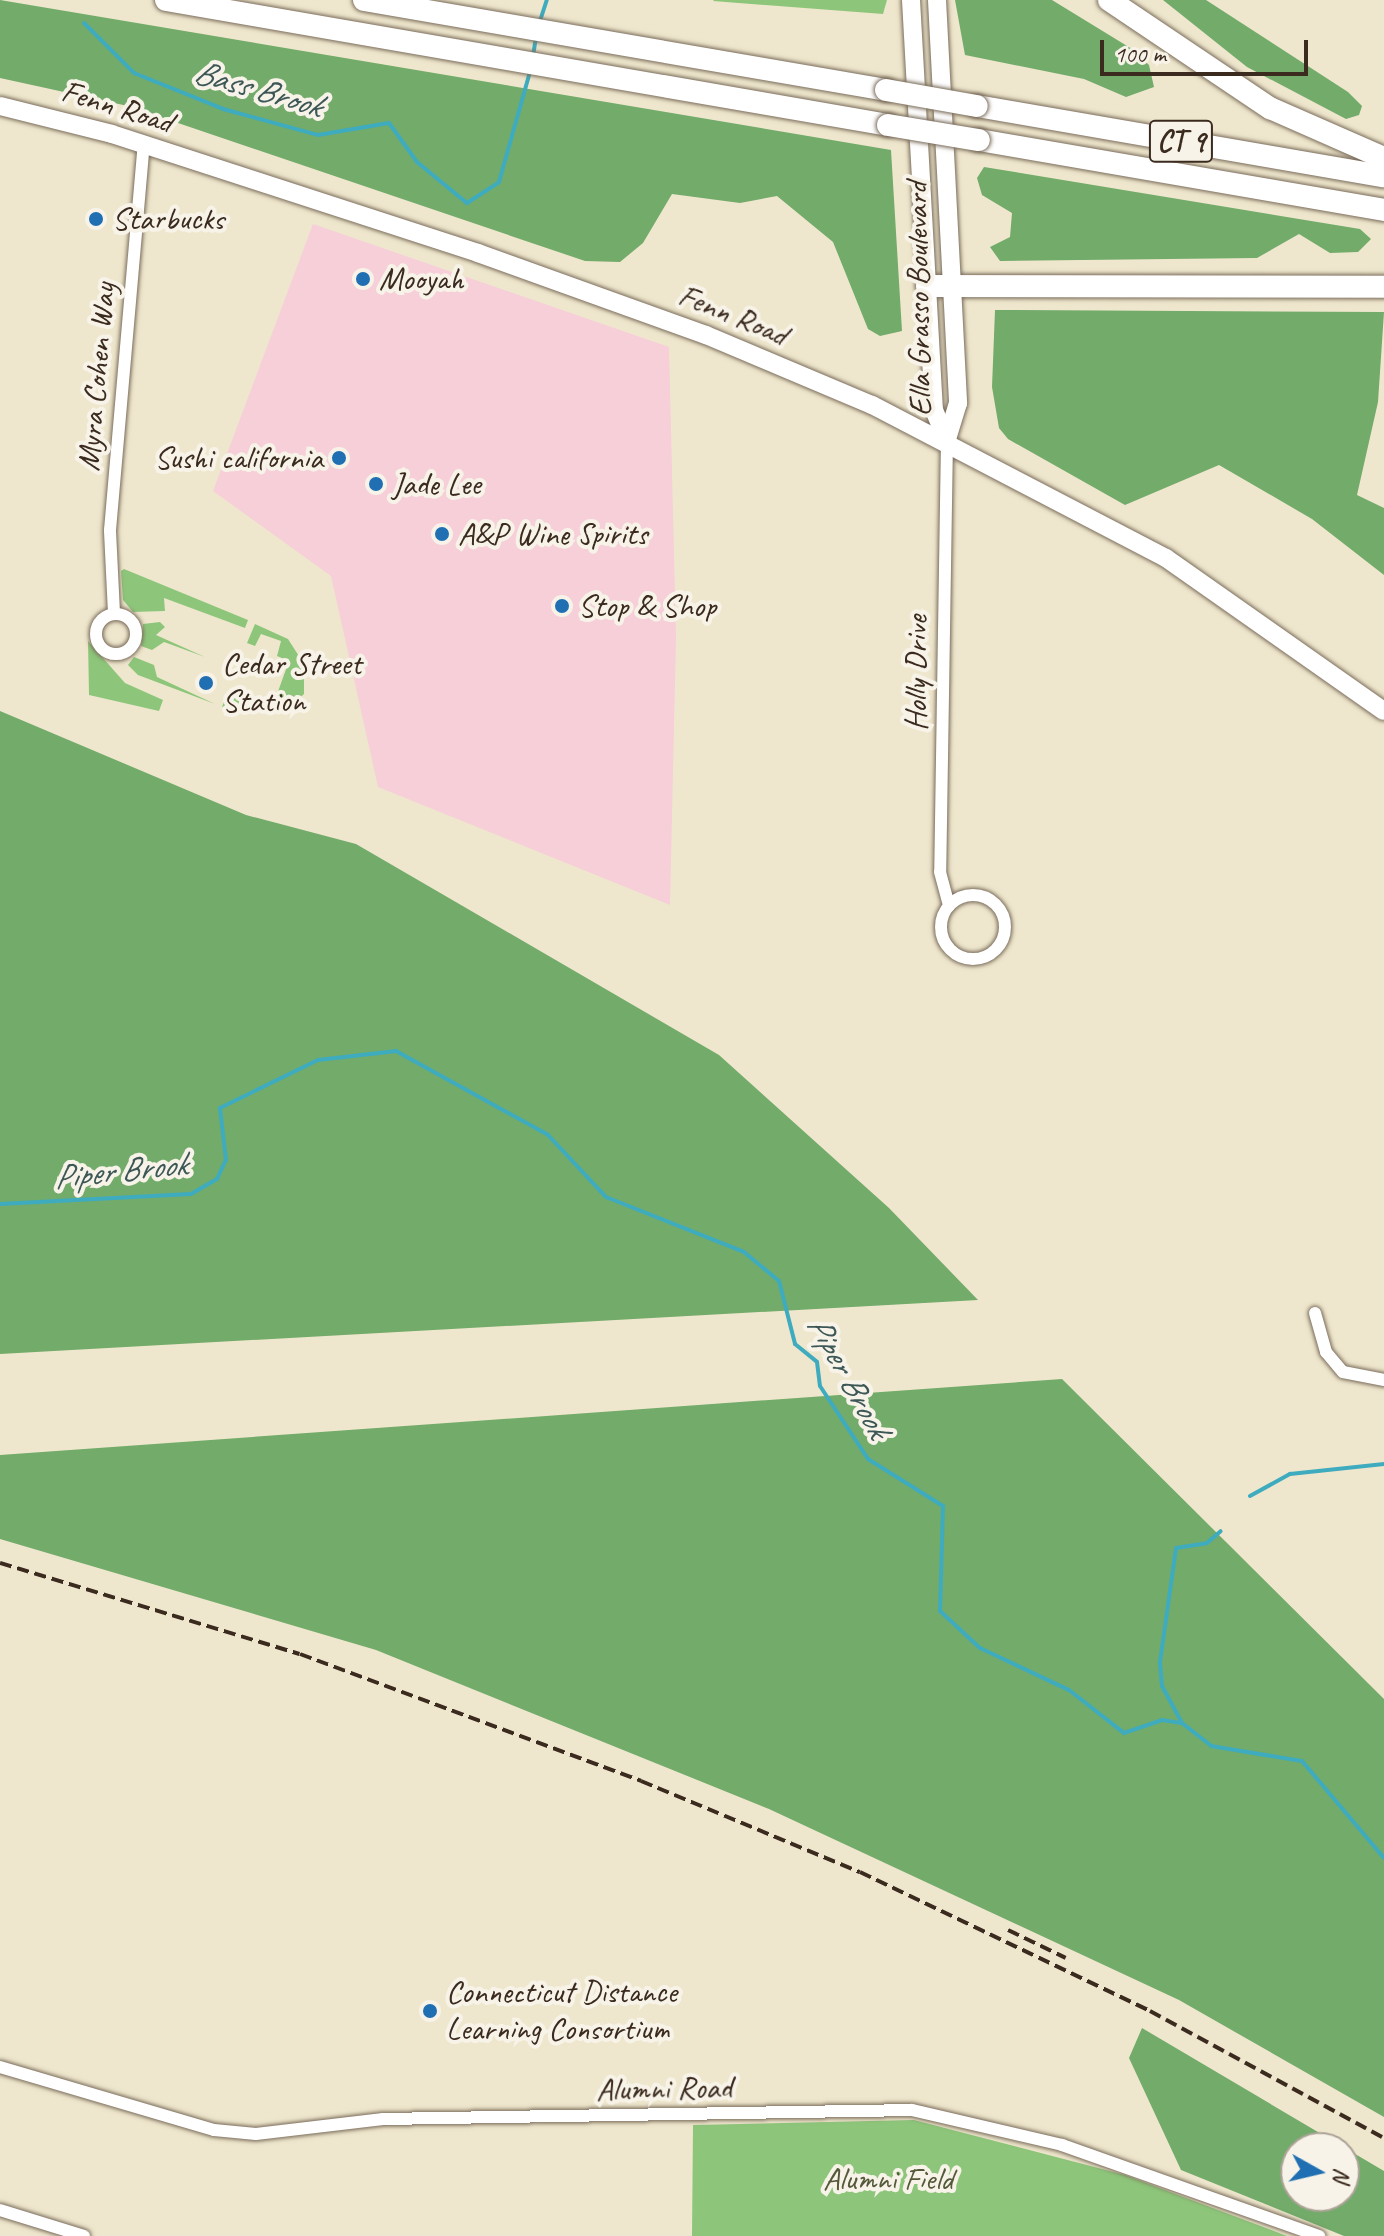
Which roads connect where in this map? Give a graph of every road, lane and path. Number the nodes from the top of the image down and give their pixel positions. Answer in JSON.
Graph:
{"nodes":[{"id":1,"x":166,"y":0,"type":"edge"},
{"id":2,"x":364,"y":0,"type":"edge"},
{"id":3,"x":911,"y":0,"type":"edge"},
{"id":4,"x":937,"y":0,"type":"edge"},
{"id":5,"x":1109,"y":0,"type":"edge"},
{"id":6,"x":0,"y":106,"type":"edge"},
{"id":7,"x":144,"y":145,"type":"junction"},
{"id":8,"x":1384,"y":158,"type":"edge"},
{"id":9,"x":1384,"y":176,"type":"edge"},
{"id":10,"x":1384,"y":210,"type":"edge"},
{"id":11,"x":953,"y":285,"type":"junction"},
{"id":12,"x":927,"y":286,"type":"junction"},
{"id":13,"x":1384,"y":287,"type":"edge"},
{"id":14,"x":947,"y":440,"type":"junction"},
{"id":15,"x":114,"y":613,"type":"dead end"},
{"id":16,"x":1384,"y":711,"type":"edge"},
{"id":17,"x":949,"y":906,"type":"junction"},
{"id":18,"x":1315,"y":1313,"type":"dead end"},
{"id":19,"x":1384,"y":1380,"type":"edge"},
{"id":20,"x":0,"y":2067,"type":"edge"},
{"id":21,"x":0,"y":2210,"type":"edge"},
{"id":22,"x":84,"y":2236,"type":"edge"},
{"id":23,"x":1319,"y":2236,"type":"edge"}],
"edges":[{"from":1,"to":10,"type":"highway","number":"CT 9","bridge":true},
{"from":2,"to":9,"type":"highway","number":"CT 9","bridge":true},
{"from":3,"to":12,"type":"main road","name":"Ella Grasso Boulevard"},
{"from":4,"to":11,"type":"main road","name":"Ella Grasso Boulevard"},
{"from":5,"to":8,"type":"highway"},
{"from":6,"to":7,"type":"main road","name":"Fenn Road"},
{"from":7,"to":14,"type":"main road","name":"Fenn Road"},
{"from":7,"to":15,"type":"street","name":"Myra Cohen Way"},
{"from":11,"to":12,"type":"highway"},
{"from":11,"to":13,"type":"highway"},
{"from":11,"to":14,"type":"main road","name":"Ella Grasso Boulevard"},
{"from":12,"to":14,"type":"main road","name":"Ella Grasso Boulevard"},
{"from":14,"to":16,"type":"main road","name":"Fenn Road"},
{"from":14,"to":17,"type":"street","name":"Holly Drive"},
{"from":17,"to":17,"type":"street","name":"Holly Drive"},
{"from":18,"to":19,"type":"street"},
{"from":20,"to":23,"type":"street","name":"Alumni Road"},
{"from":21,"to":22,"type":"street"}]}
